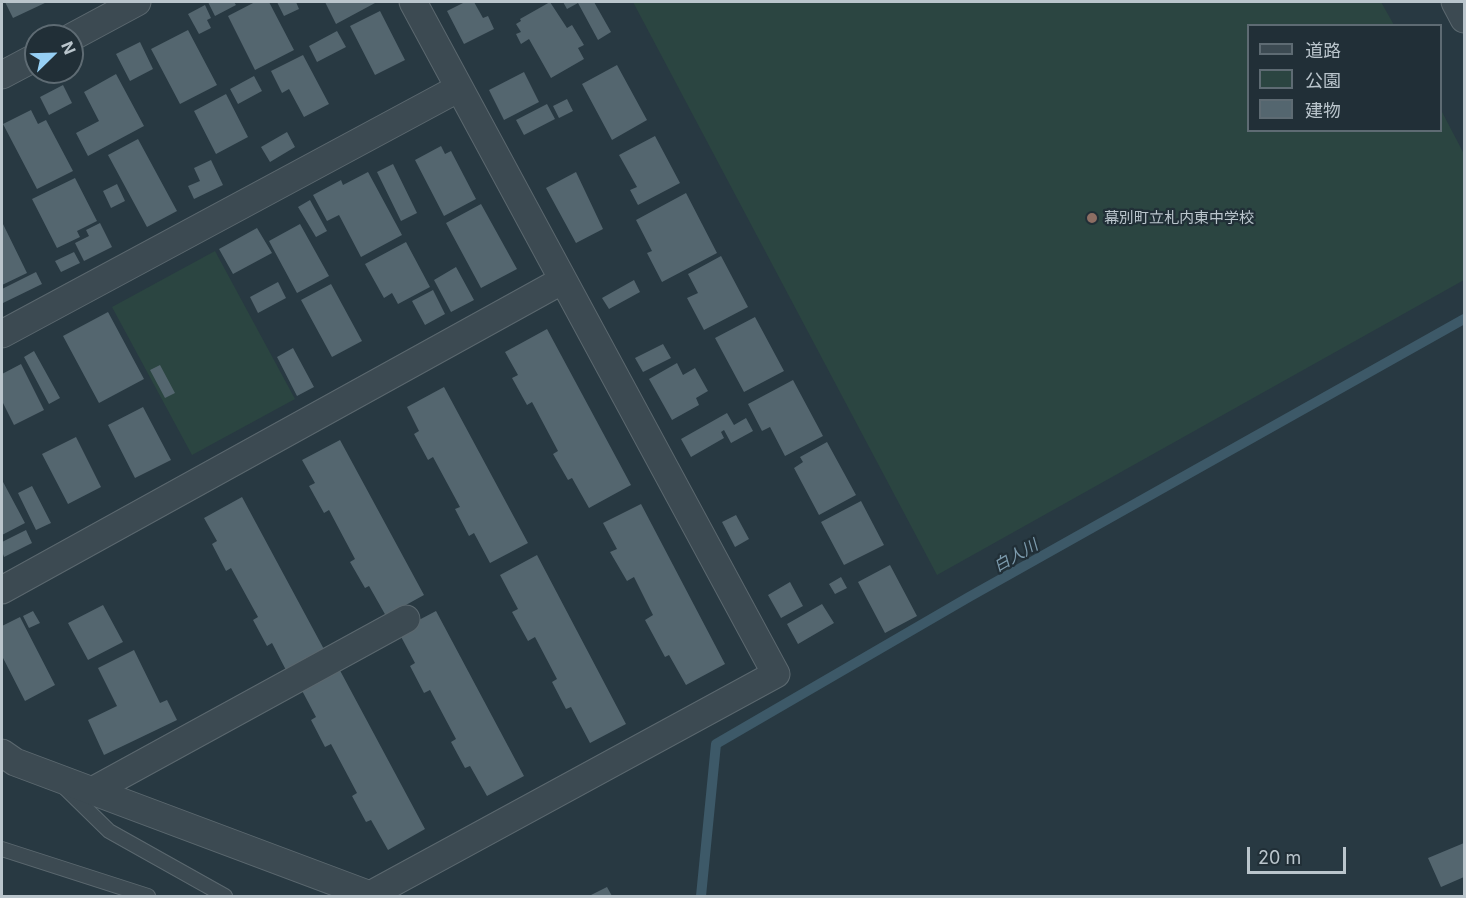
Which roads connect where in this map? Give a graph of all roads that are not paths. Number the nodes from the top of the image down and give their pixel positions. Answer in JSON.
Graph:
{"nodes":[{"id":1,"x":137,"y":2,"type":"edge"},
{"id":2,"x":413,"y":2,"type":"edge"},
{"id":3,"x":1455,"y":2,"type":"edge"},
{"id":4,"x":1464,"y":19,"type":"edge"},
{"id":5,"x":84,"y":31,"type":"edge"},
{"id":6,"x":24,"y":63,"type":"edge"},
{"id":7,"x":2,"y":75,"type":"edge"},
{"id":8,"x":459,"y":88,"type":"junction"},
{"id":9,"x":564,"y":280,"type":"junction"},
{"id":10,"x":2,"y":334,"type":"edge"},
{"id":11,"x":2,"y":590,"type":"edge"},
{"id":12,"x":406,"y":619,"type":"dead end"},
{"id":13,"x":2,"y":753,"type":"edge"},
{"id":14,"x":52,"y":776,"type":"junction"},
{"id":15,"x":92,"y":791,"type":"junction"},
{"id":16,"x":2,"y":849,"type":"edge"},
{"id":17,"x":148,"y":897,"type":"edge"},
{"id":18,"x":225,"y":897,"type":"edge"}],
"edges":[{"from":1,"to":5,"type":"street"},
{"from":2,"to":8,"type":"street"},
{"from":3,"to":4,"type":"street"},
{"from":6,"to":7,"type":"street"},
{"from":8,"to":9,"type":"street"},
{"from":8,"to":10,"type":"street"},
{"from":9,"to":11,"type":"street"},
{"from":9,"to":15,"type":"street"},
{"from":12,"to":15,"type":"street"},
{"from":13,"to":14,"type":"street"},
{"from":14,"to":15,"type":"street"},
{"from":14,"to":18,"type":"lane"},
{"from":16,"to":17,"type":"lane"}]}
